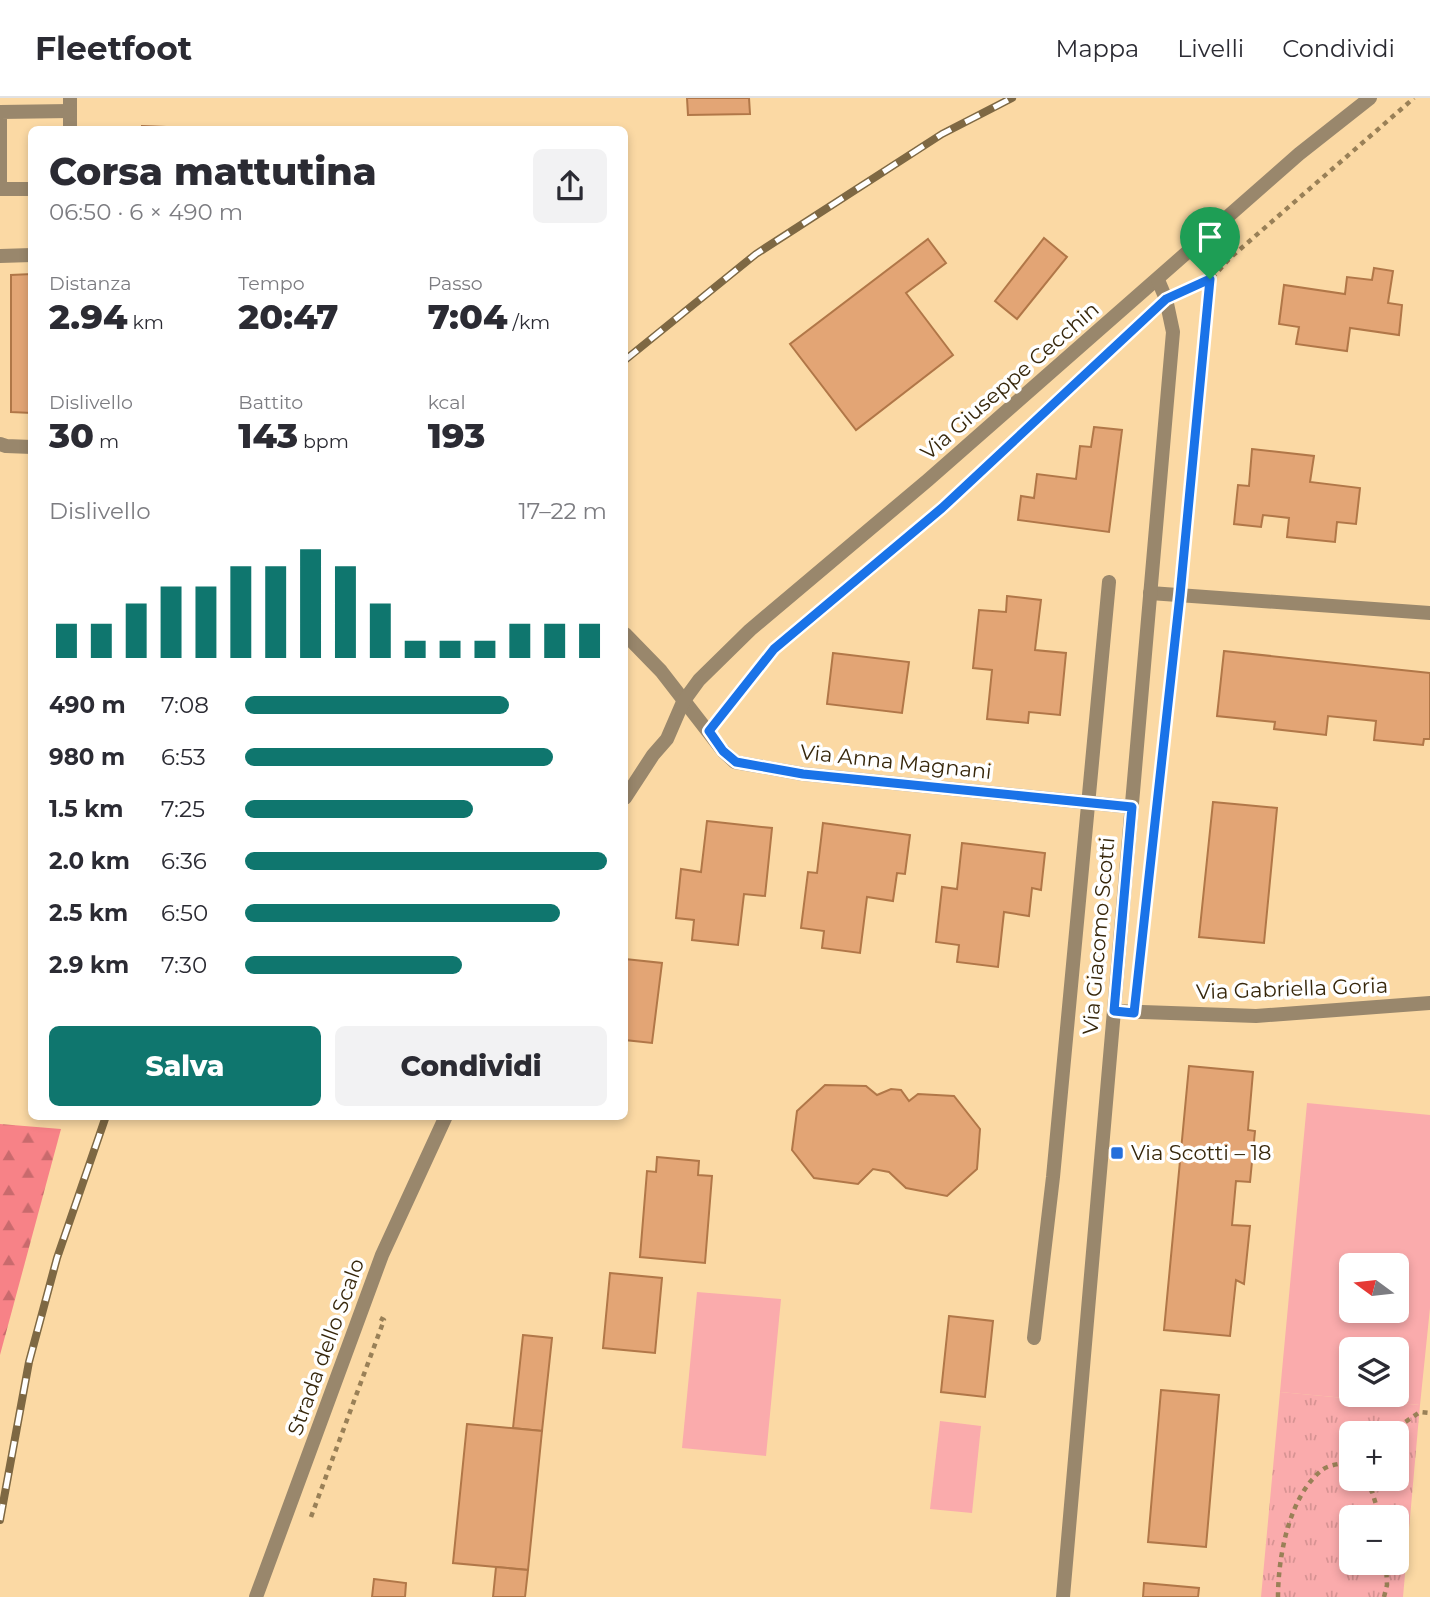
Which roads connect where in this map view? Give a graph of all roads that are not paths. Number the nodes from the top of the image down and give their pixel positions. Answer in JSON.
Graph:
{"nodes":[{"id":1,"x":1370,"y":98,"type":"edge"},
{"id":2,"x":70,"y":104,"type":"edge"},
{"id":3,"x":70,"y":126,"type":"edge"},
{"id":4,"x":28,"y":189,"type":"edge"},
{"id":5,"x":0,"y":256,"type":"edge"},
{"id":6,"x":28,"y":256,"type":"edge"},
{"id":7,"x":1158,"y":280,"type":"junction"},
{"id":8,"x":0,"y":444,"type":"edge"},
{"id":9,"x":28,"y":446,"type":"edge"},
{"id":10,"x":1109,"y":582,"type":"dead end"},
{"id":11,"x":1150,"y":593,"type":"junction"},
{"id":12,"x":1430,"y":613,"type":"edge"},
{"id":13,"x":628,"y":637,"type":"edge"},
{"id":14,"x":683,"y":702,"type":"junction"},
{"id":15,"x":628,"y":793,"type":"edge"},
{"id":16,"x":1088,"y":803,"type":"junction"},
{"id":17,"x":1132,"y":807,"type":"junction"},
{"id":18,"x":1430,"y":1003,"type":"edge"},
{"id":19,"x":1114,"y":1011,"type":"junction"},
{"id":20,"x":444,"y":1120,"type":"edge"},
{"id":21,"x":1034,"y":1338,"type":"dead end"},
{"id":22,"x":256,"y":1597,"type":"edge"},
{"id":23,"x":1063,"y":1597,"type":"edge"}],
"edges":[{"from":1,"to":7,"type":"street","name":"Via Giuseppe Cecchin"},
{"from":2,"to":3,"type":"street"},
{"from":2,"to":4,"type":"street"},
{"from":5,"to":6,"type":"street"},
{"from":7,"to":11,"type":"street","name":"Via Giacomo Scotti"},
{"from":7,"to":14,"type":"street","name":"Via Giuseppe Cecchin"},
{"from":8,"to":9,"type":"street"},
{"from":10,"to":16,"type":"street"},
{"from":11,"to":12,"type":"street"},
{"from":11,"to":17,"type":"street","name":"Via Giacomo Scotti"},
{"from":13,"to":14,"type":"street","name":"Via Anna Magnani"},
{"from":14,"to":15,"type":"street"},
{"from":14,"to":16,"type":"street","name":"Via Anna Magnani"},
{"from":16,"to":17,"type":"street","name":"Via Anna Magnani"},
{"from":16,"to":21,"type":"street"},
{"from":17,"to":19,"type":"street","name":"Via Giacomo Scotti"},
{"from":18,"to":19,"type":"street","name":"Via Gabriella Goria"},
{"from":19,"to":23,"type":"street","name":"Via Giacomo Scotti"},
{"from":20,"to":22,"type":"street","name":"Strada dello Scalo"}]}
